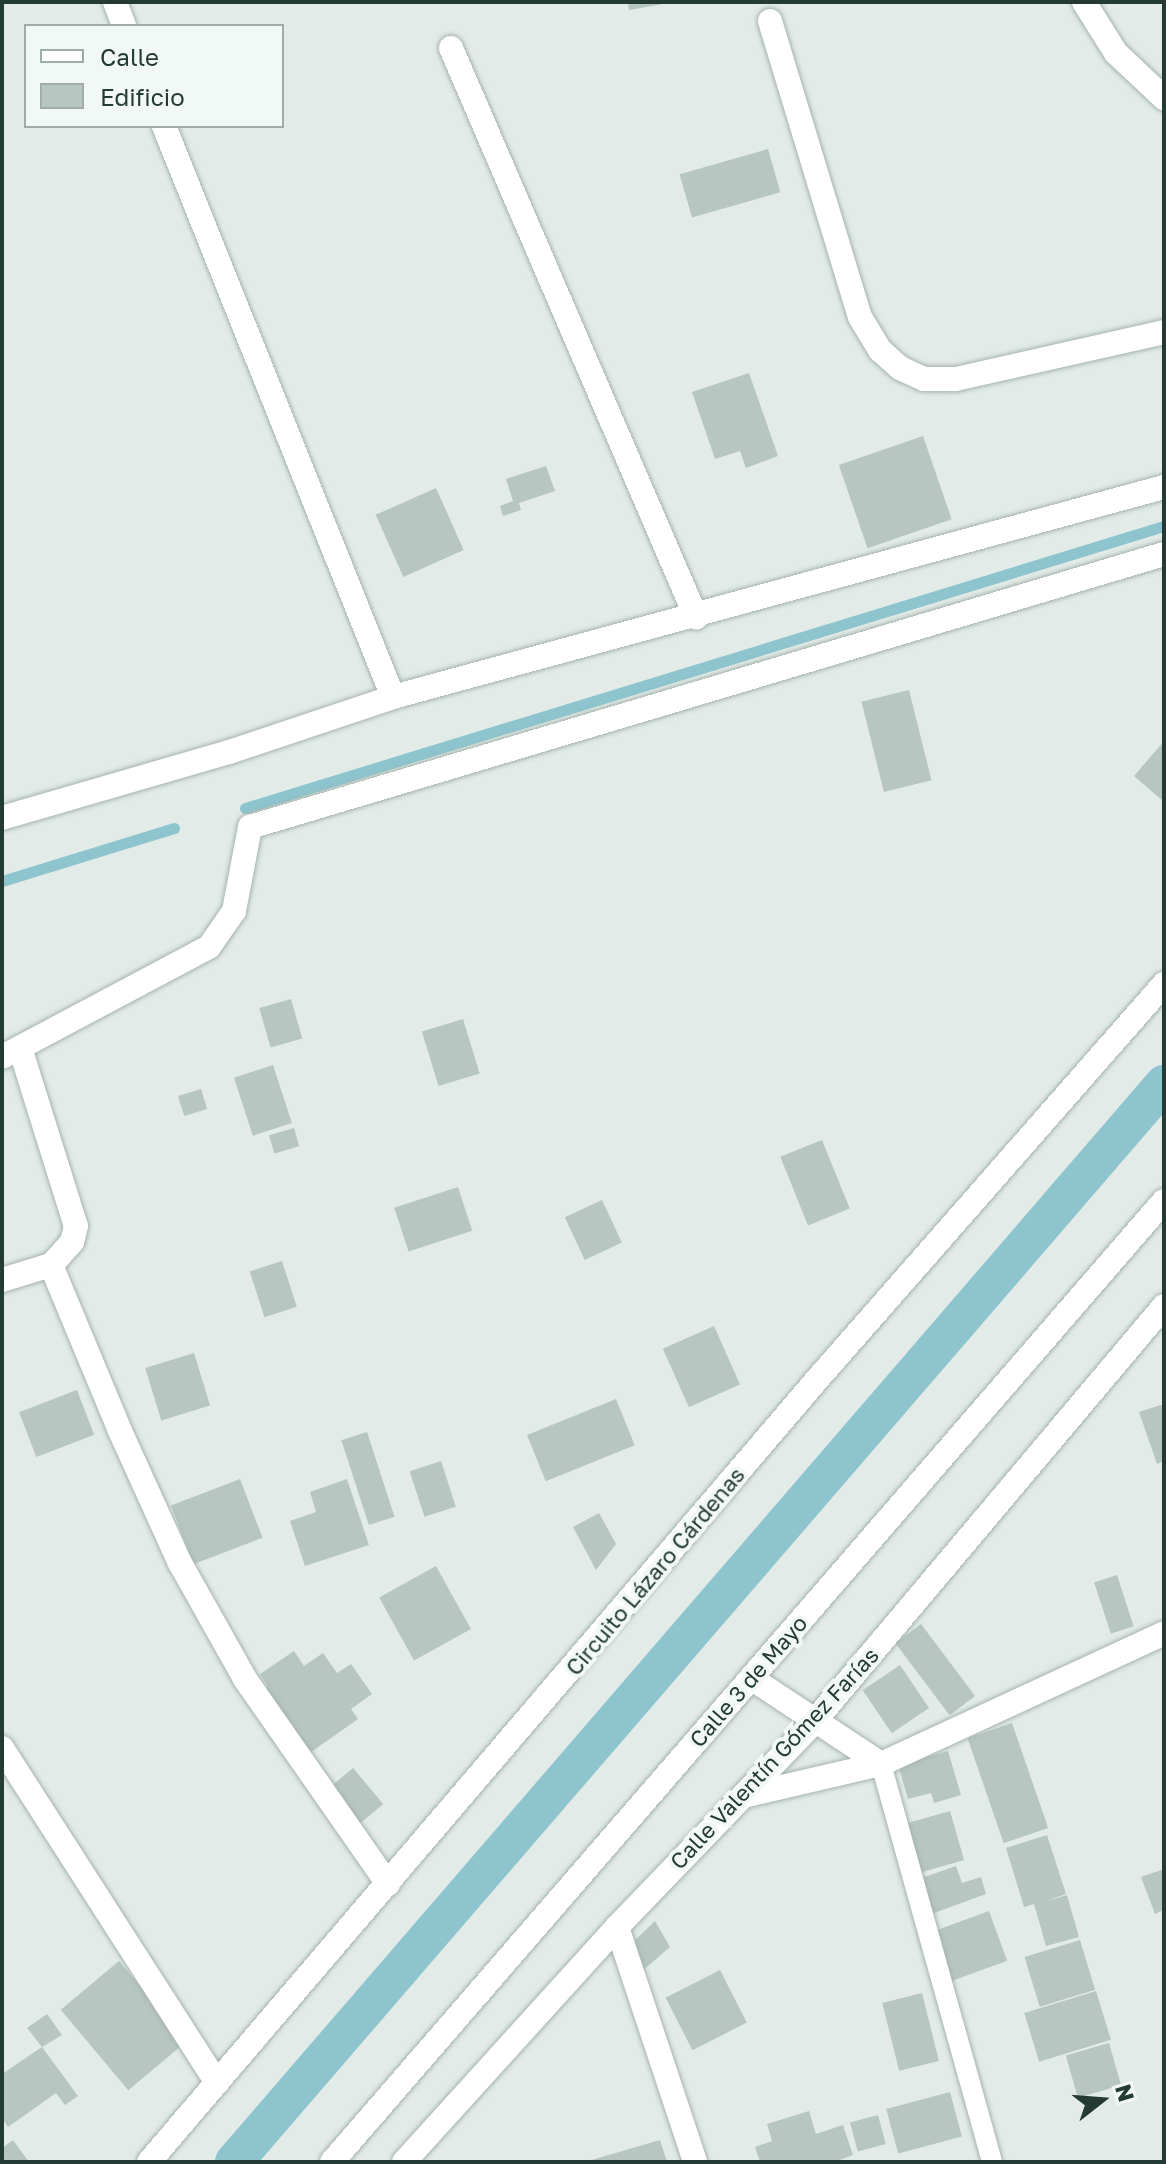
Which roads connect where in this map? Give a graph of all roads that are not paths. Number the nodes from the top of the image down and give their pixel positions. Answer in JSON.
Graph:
{"nodes":[{"id":1,"x":115,"y":2,"type":"edge"},
{"id":2,"x":1084,"y":2,"type":"edge"},
{"id":3,"x":770,"y":21,"type":"dead end"},
{"id":4,"x":123,"y":24,"type":"edge"},
{"id":5,"x":451,"y":48,"type":"dead end"},
{"id":6,"x":1164,"y":98,"type":"edge"},
{"id":7,"x":165,"y":128,"type":"edge"},
{"id":8,"x":1164,"y":332,"type":"edge"},
{"id":9,"x":1164,"y":487,"type":"edge"},
{"id":10,"x":1164,"y":554,"type":"edge"},
{"id":11,"x":696,"y":617,"type":"junction"},
{"id":12,"x":393,"y":697,"type":"junction"},
{"id":13,"x":2,"y":818,"type":"edge"},
{"id":14,"x":1164,"y":984,"type":"edge"},
{"id":15,"x":11,"y":1054,"type":"edge"},
{"id":16,"x":1164,"y":1201,"type":"edge"},
{"id":17,"x":51,"y":1265,"type":"junction"},
{"id":18,"x":2,"y":1280,"type":"edge"},
{"id":19,"x":1164,"y":1306,"type":"edge"},
{"id":20,"x":1164,"y":1635,"type":"edge"},
{"id":21,"x":751,"y":1678,"type":"junction"},
{"id":22,"x":813,"y":1723,"type":"junction"},
{"id":23,"x":2,"y":1748,"type":"edge"},
{"id":24,"x":881,"y":1764,"type":"junction"},
{"id":25,"x":742,"y":1797,"type":"junction"},
{"id":26,"x":388,"y":1884,"type":"junction"},
{"id":27,"x":617,"y":1927,"type":"junction"},
{"id":28,"x":217,"y":2083,"type":"junction"},
{"id":29,"x":149,"y":2162,"type":"edge"},
{"id":30,"x":332,"y":2162,"type":"edge"},
{"id":31,"x":404,"y":2162,"type":"edge"},
{"id":32,"x":695,"y":2162,"type":"edge"},
{"id":33,"x":992,"y":2162,"type":"edge"}],
"edges":[{"from":1,"to":4,"type":"street"},
{"from":2,"to":6,"type":"street"},
{"from":3,"to":8,"type":"street"},
{"from":5,"to":11,"type":"street"},
{"from":7,"to":12,"type":"street"},
{"from":9,"to":11,"type":"street"},
{"from":10,"to":15,"type":"street"},
{"from":11,"to":12,"type":"street"},
{"from":12,"to":13,"type":"street"},
{"from":14,"to":26,"type":"street","name":"Circuito Lázaro Cárdenas"},
{"from":15,"to":17,"type":"street"},
{"from":16,"to":21,"type":"street","name":"Calle 3 de Mayo"},
{"from":17,"to":18,"type":"street"},
{"from":17,"to":26,"type":"street"},
{"from":19,"to":22,"type":"street","name":"Calle Valentín Gómez Farías"},
{"from":20,"to":24,"type":"street"},
{"from":21,"to":22,"type":"street"},
{"from":21,"to":30,"type":"street","name":"Calle 3 de Mayo"},
{"from":22,"to":24,"type":"street"},
{"from":22,"to":25,"type":"street","name":"Calle Valentín Gómez Farías"},
{"from":23,"to":28,"type":"street"},
{"from":24,"to":25,"type":"street"},
{"from":24,"to":33,"type":"lane"},
{"from":25,"to":27,"type":"street","name":"Calle Valentín Gómez Farías"},
{"from":26,"to":28,"type":"street","name":"Circuito Lázaro Cárdenas"},
{"from":27,"to":31,"type":"street","name":"Calle Valentín Gómez Farías"},
{"from":27,"to":32,"type":"street"},
{"from":28,"to":29,"type":"street","name":"Circuito Lázaro Cárdenas"}]}
